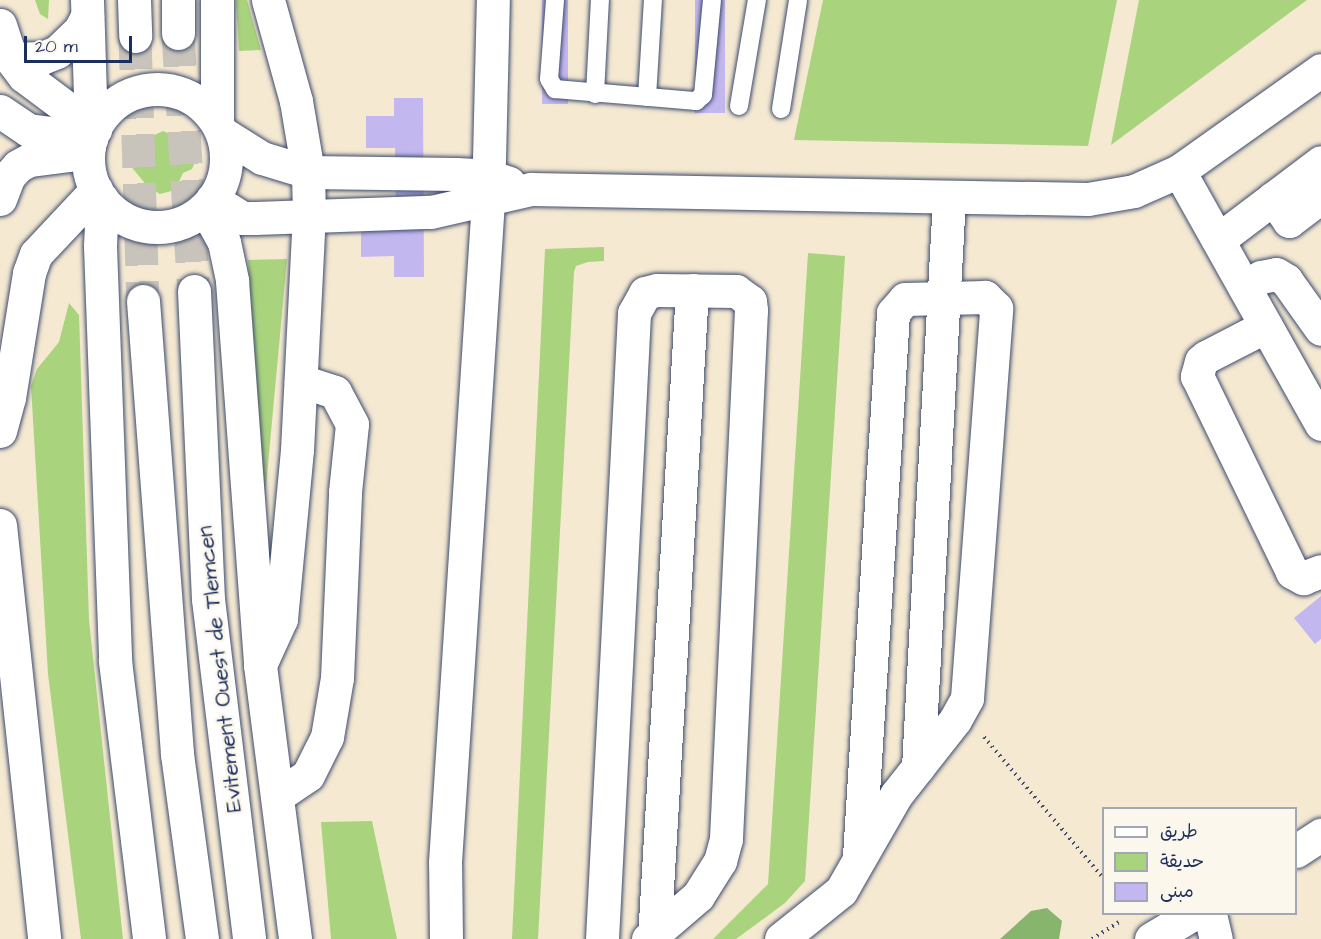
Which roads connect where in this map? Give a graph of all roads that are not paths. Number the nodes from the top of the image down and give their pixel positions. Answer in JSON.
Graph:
{"nodes":[{"id":1,"x":134,"y":0,"type":"edge"},
{"id":2,"x":177,"y":0,"type":"edge"},
{"id":3,"x":217,"y":0,"type":"edge"},
{"id":4,"x":268,"y":0,"type":"edge"},
{"id":5,"x":493,"y":0,"type":"edge"},
{"id":6,"x":555,"y":0,"type":"edge"},
{"id":7,"x":600,"y":0,"type":"edge"},
{"id":8,"x":653,"y":0,"type":"edge"},
{"id":9,"x":712,"y":0,"type":"edge"},
{"id":10,"x":757,"y":0,"type":"edge"},
{"id":11,"x":798,"y":0,"type":"edge"},
{"id":12,"x":87,"y":8,"type":"edge"},
{"id":13,"x":0,"y":25,"type":"edge"},
{"id":14,"x":178,"y":33,"type":"tunnel mouth"},
{"id":15,"x":135,"y":36,"type":"tunnel mouth"},
{"id":16,"x":11,"y":59,"type":"junction"},
{"id":17,"x":1321,"y":70,"type":"edge"},
{"id":18,"x":596,"y":94,"type":"junction"},
{"id":19,"x":647,"y":97,"type":"junction"},
{"id":20,"x":739,"y":106,"type":"dead end"},
{"id":21,"x":781,"y":109,"type":"dead end"},
{"id":22,"x":0,"y":111,"type":"edge"},
{"id":23,"x":219,"y":128,"type":"junction"},
{"id":24,"x":94,"y":133,"type":"junction"},
{"id":25,"x":1321,"y":162,"type":"edge"},
{"id":26,"x":1179,"y":171,"type":"junction"},
{"id":27,"x":308,"y":172,"type":"junction"},
{"id":28,"x":489,"y":188,"type":"junction"},
{"id":29,"x":99,"y":194,"type":"junction"},
{"id":30,"x":1321,"y":197,"type":"edge"},
{"id":31,"x":949,"y":198,"type":"junction"},
{"id":32,"x":1273,"y":198,"type":"junction"},
{"id":33,"x":0,"y":199,"type":"edge"},
{"id":34,"x":208,"y":203,"type":"junction"},
{"id":35,"x":309,"y":216,"type":"junction"},
{"id":36,"x":1218,"y":240,"type":"junction"},
{"id":37,"x":1245,"y":288,"type":"junction"},
{"id":38,"x":692,"y":290,"type":"junction"},
{"id":39,"x":194,"y":291,"type":"tunnel mouth"},
{"id":40,"x":946,"y":298,"type":"junction"},
{"id":41,"x":143,"y":301,"type":"tunnel mouth"},
{"id":42,"x":1266,"y":326,"type":"junction"},
{"id":43,"x":1321,"y":328,"type":"edge"},
{"id":44,"x":301,"y":381,"type":"junction"},
{"id":45,"x":1321,"y":424,"type":"edge"},
{"id":46,"x":0,"y":431,"type":"edge"},
{"id":47,"x":0,"y":525,"type":"edge"},
{"id":48,"x":1321,"y":571,"type":"edge"},
{"id":49,"x":260,"y":665,"type":"junction"},
{"id":50,"x":918,"y":767,"type":"junction"},
{"id":51,"x":277,"y":796,"type":"junction"},
{"id":52,"x":1321,"y":835,"type":"edge"},
{"id":53,"x":1297,"y":850,"type":"edge"},
{"id":54,"x":859,"y":857,"type":"junction"},
{"id":55,"x":1190,"y":915,"type":"edge"},
{"id":56,"x":1210,"y":915,"type":"edge"},
{"id":57,"x":652,"y":938,"type":"edge"},
{"id":58,"x":44,"y":939,"type":"edge"},
{"id":59,"x":148,"y":939,"type":"edge"},
{"id":60,"x":202,"y":939,"type":"edge"},
{"id":61,"x":249,"y":939,"type":"edge"},
{"id":62,"x":295,"y":939,"type":"edge"},
{"id":63,"x":446,"y":939,"type":"edge"},
{"id":64,"x":602,"y":939,"type":"edge"},
{"id":65,"x":781,"y":939,"type":"edge"},
{"id":66,"x":1151,"y":939,"type":"edge"},
{"id":67,"x":1216,"y":939,"type":"edge"}],
"edges":[{"from":1,"to":15,"type":"main road"},
{"from":2,"to":14,"type":"main road"},
{"from":3,"to":23,"type":"main road"},
{"from":4,"to":27,"type":"main road"},
{"from":5,"to":28,"type":"main road"},
{"from":6,"to":18,"type":"lane"},
{"from":7,"to":18,"type":"lane"},
{"from":8,"to":19,"type":"lane"},
{"from":9,"to":19,"type":"lane"},
{"from":10,"to":20,"type":"lane"},
{"from":11,"to":21,"type":"lane"},
{"from":12,"to":16,"type":"main road"},
{"from":12,"to":24,"type":"main road"},
{"from":13,"to":16,"type":"main road"},
{"from":16,"to":24,"type":"main road"},
{"from":17,"to":26,"type":"main road"},
{"from":18,"to":19,"type":"lane"},
{"from":22,"to":24,"type":"main road"},
{"from":23,"to":24,"type":"main road"},
{"from":23,"to":27,"type":"main road"},
{"from":23,"to":34,"type":"main road"},
{"from":24,"to":29,"type":"main road"},
{"from":24,"to":33,"type":"main road"},
{"from":25,"to":32,"type":"main road"},
{"from":26,"to":31,"type":"main road"},
{"from":26,"to":36,"type":"main road"},
{"from":27,"to":28,"type":"main road"},
{"from":27,"to":35,"type":"main road"},
{"from":28,"to":31,"type":"main road"},
{"from":28,"to":35,"type":"main road"},
{"from":28,"to":63,"type":"main road"},
{"from":29,"to":34,"type":"main road"},
{"from":29,"to":46,"type":"main road"},
{"from":29,"to":59,"type":"main road"},
{"from":30,"to":32,"type":"main road"},
{"from":31,"to":40,"type":"main road"},
{"from":32,"to":36,"type":"main road"},
{"from":34,"to":35,"type":"main road"},
{"from":34,"to":49,"type":"main road"},
{"from":35,"to":44,"type":"main road"},
{"from":36,"to":37,"type":"main road"},
{"from":37,"to":42,"type":"main road"},
{"from":37,"to":43,"type":"main road"},
{"from":38,"to":57,"type":"main road"},
{"from":38,"to":57,"type":"main road"},
{"from":38,"to":64,"type":"main road"},
{"from":39,"to":61,"type":"main road","name":"Evitement Ouest de Tlemcen"},
{"from":40,"to":50,"type":"main road"},
{"from":40,"to":50,"type":"main road"},
{"from":40,"to":54,"type":"main road"},
{"from":41,"to":60,"type":"main road","name":"Evitement Ouest de Tlemcen"},
{"from":42,"to":45,"type":"main road"},
{"from":42,"to":48,"type":"main road"},
{"from":44,"to":49,"type":"main road"},
{"from":44,"to":51,"type":"main road"},
{"from":47,"to":58,"type":"main road"},
{"from":49,"to":51,"type":"main road"},
{"from":50,"to":54,"type":"main road"},
{"from":51,"to":62,"type":"main road"},
{"from":52,"to":53,"type":"main road"},
{"from":54,"to":65,"type":"main road"},
{"from":55,"to":66,"type":"main road"},
{"from":56,"to":67,"type":"main road"}]}
